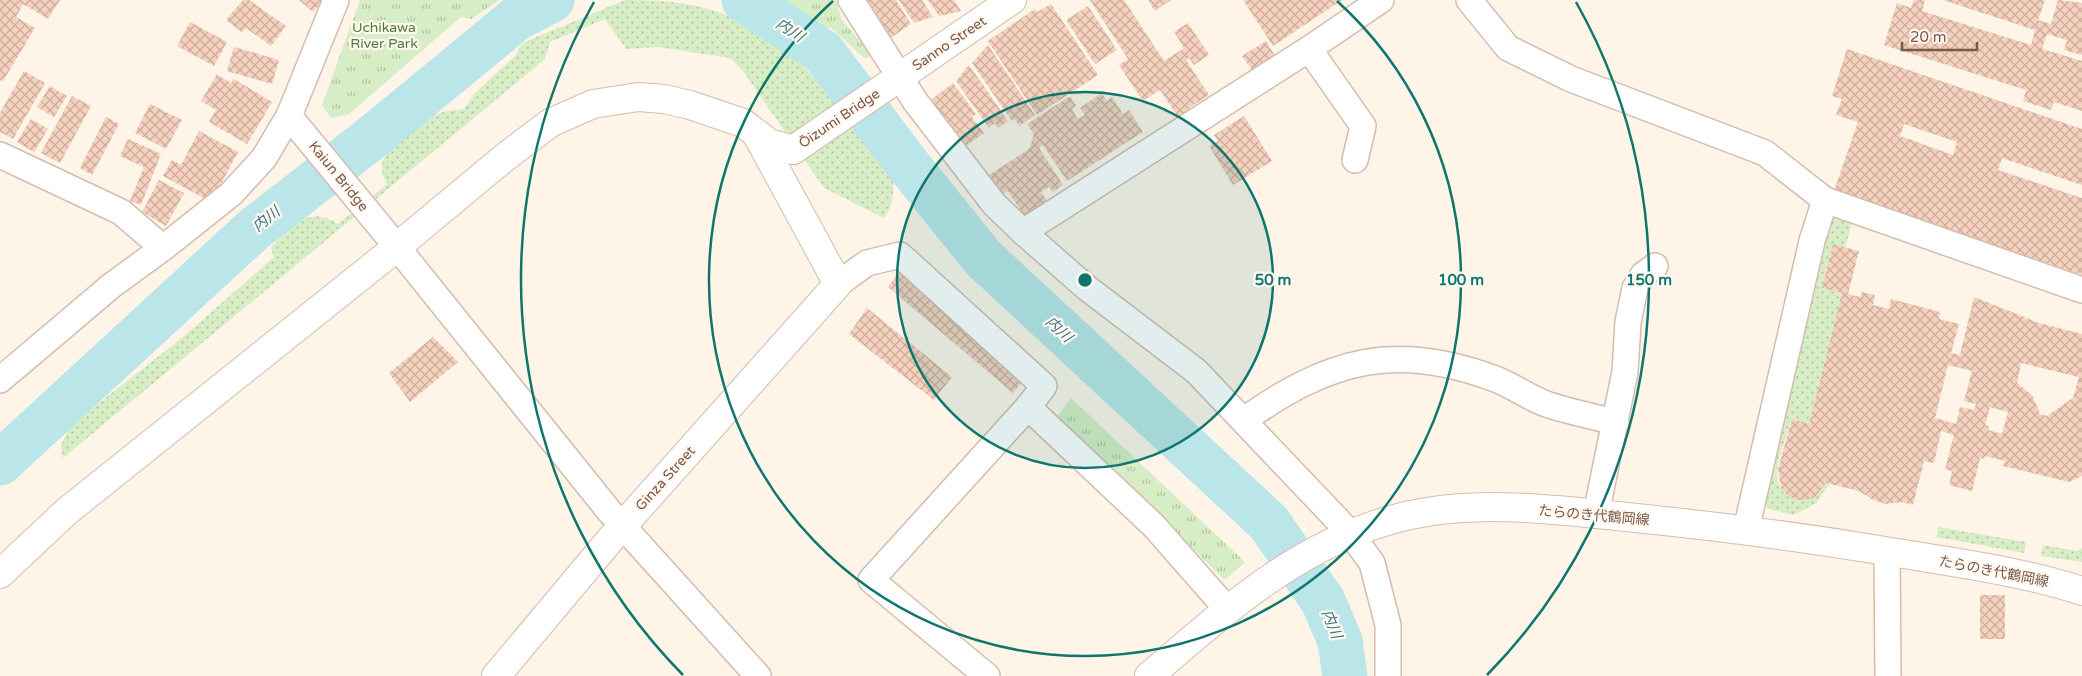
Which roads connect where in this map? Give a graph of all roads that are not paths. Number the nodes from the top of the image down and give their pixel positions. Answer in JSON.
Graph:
{"nodes":[{"id":1,"x":336,"y":0,"type":"edge"},
{"id":2,"x":851,"y":0,"type":"edge"},
{"id":3,"x":1012,"y":0,"type":"edge"},
{"id":4,"x":1381,"y":0,"type":"edge"},
{"id":5,"x":1469,"y":0,"type":"edge"},
{"id":6,"x":1309,"y":49,"type":"junction"},
{"id":7,"x":893,"y":82,"type":"junction"},
{"id":8,"x":289,"y":116,"type":"junction"},
{"id":9,"x":755,"y":132,"type":"junction"},
{"id":10,"x":792,"y":150,"type":"junction"},
{"id":11,"x":0,"y":154,"type":"edge"},
{"id":12,"x":1355,"y":160,"type":"dead end"},
{"id":13,"x":788,"y":191,"type":"junction"},
{"id":14,"x":1825,"y":200,"type":"junction"},
{"id":15,"x":1023,"y":232,"type":"junction"},
{"id":16,"x":397,"y":247,"type":"junction"},
{"id":17,"x":163,"y":248,"type":"junction"},
{"id":18,"x":1655,"y":266,"type":"dead end"},
{"id":19,"x":838,"y":284,"type":"junction"},
{"id":20,"x":2082,"y":290,"type":"edge"},
{"id":21,"x":0,"y":380,"type":"edge"},
{"id":22,"x":1028,"y":407,"type":"junction"},
{"id":23,"x":1244,"y":420,"type":"junction"},
{"id":24,"x":1616,"y":422,"type":"junction"},
{"id":25,"x":1596,"y":514,"type":"junction"},
{"id":26,"x":622,"y":526,"type":"junction"},
{"id":27,"x":1746,"y":530,"type":"junction"},
{"id":28,"x":1340,"y":538,"type":"junction"},
{"id":29,"x":1887,"y":552,"type":"junction"},
{"id":30,"x":0,"y":574,"type":"edge"},
{"id":31,"x":2082,"y":592,"type":"edge"},
{"id":32,"x":1237,"y":601,"type":"junction"},
{"id":33,"x":496,"y":676,"type":"edge"},
{"id":34,"x":758,"y":676,"type":"edge"},
{"id":35,"x":987,"y":676,"type":"edge"},
{"id":36,"x":1148,"y":676,"type":"edge"},
{"id":37,"x":1388,"y":676,"type":"edge"},
{"id":38,"x":1888,"y":676,"type":"edge"}],
"edges":[{"from":1,"to":8,"type":"street"},
{"from":2,"to":7,"type":"street"},
{"from":3,"to":7,"type":"street","name":"Sanno Street"},
{"from":4,"to":6,"type":"street"},
{"from":5,"to":14,"type":"street"},
{"from":6,"to":12,"type":"street"},
{"from":6,"to":15,"type":"street"},
{"from":7,"to":10,"type":"street","name":"Ōizumi Bridge"},
{"from":7,"to":15,"type":"street"},
{"from":8,"to":16,"type":"street","name":"Kaiun Bridge"},
{"from":8,"to":17,"type":"street"},
{"from":9,"to":10,"type":"street"},
{"from":9,"to":13,"type":"street"},
{"from":9,"to":16,"type":"street"},
{"from":10,"to":13,"type":"street"},
{"from":11,"to":17,"type":"street"},
{"from":13,"to":19,"type":"street"},
{"from":14,"to":20,"type":"street"},
{"from":14,"to":27,"type":"street"},
{"from":15,"to":23,"type":"street"},
{"from":16,"to":26,"type":"street","name":"Kaiun Bridge"},
{"from":16,"to":30,"type":"street"},
{"from":17,"to":21,"type":"street"},
{"from":18,"to":24,"type":"street"},
{"from":19,"to":22,"type":"street"},
{"from":19,"to":26,"type":"street","name":"Ginza Street"},
{"from":22,"to":32,"type":"street"},
{"from":22,"to":35,"type":"street"},
{"from":23,"to":24,"type":"street"},
{"from":23,"to":28,"type":"street"},
{"from":24,"to":25,"type":"street"},
{"from":25,"to":27,"type":"street","name":"たらのき代鶴岡線"},
{"from":25,"to":28,"type":"street","name":"たらのき代鶴岡線"},
{"from":26,"to":33,"type":"street","name":"Ginza Street"},
{"from":26,"to":34,"type":"street","name":"Kaiun Bridge"},
{"from":27,"to":29,"type":"street","name":"たらのき代鶴岡線"},
{"from":28,"to":32,"type":"street","name":"たらのき代鶴岡線"},
{"from":28,"to":37,"type":"street"},
{"from":29,"to":31,"type":"street","name":"たらのき代鶴岡線"},
{"from":29,"to":38,"type":"street"},
{"from":32,"to":36,"type":"street","name":"たらのき代鶴岡線"}]}
